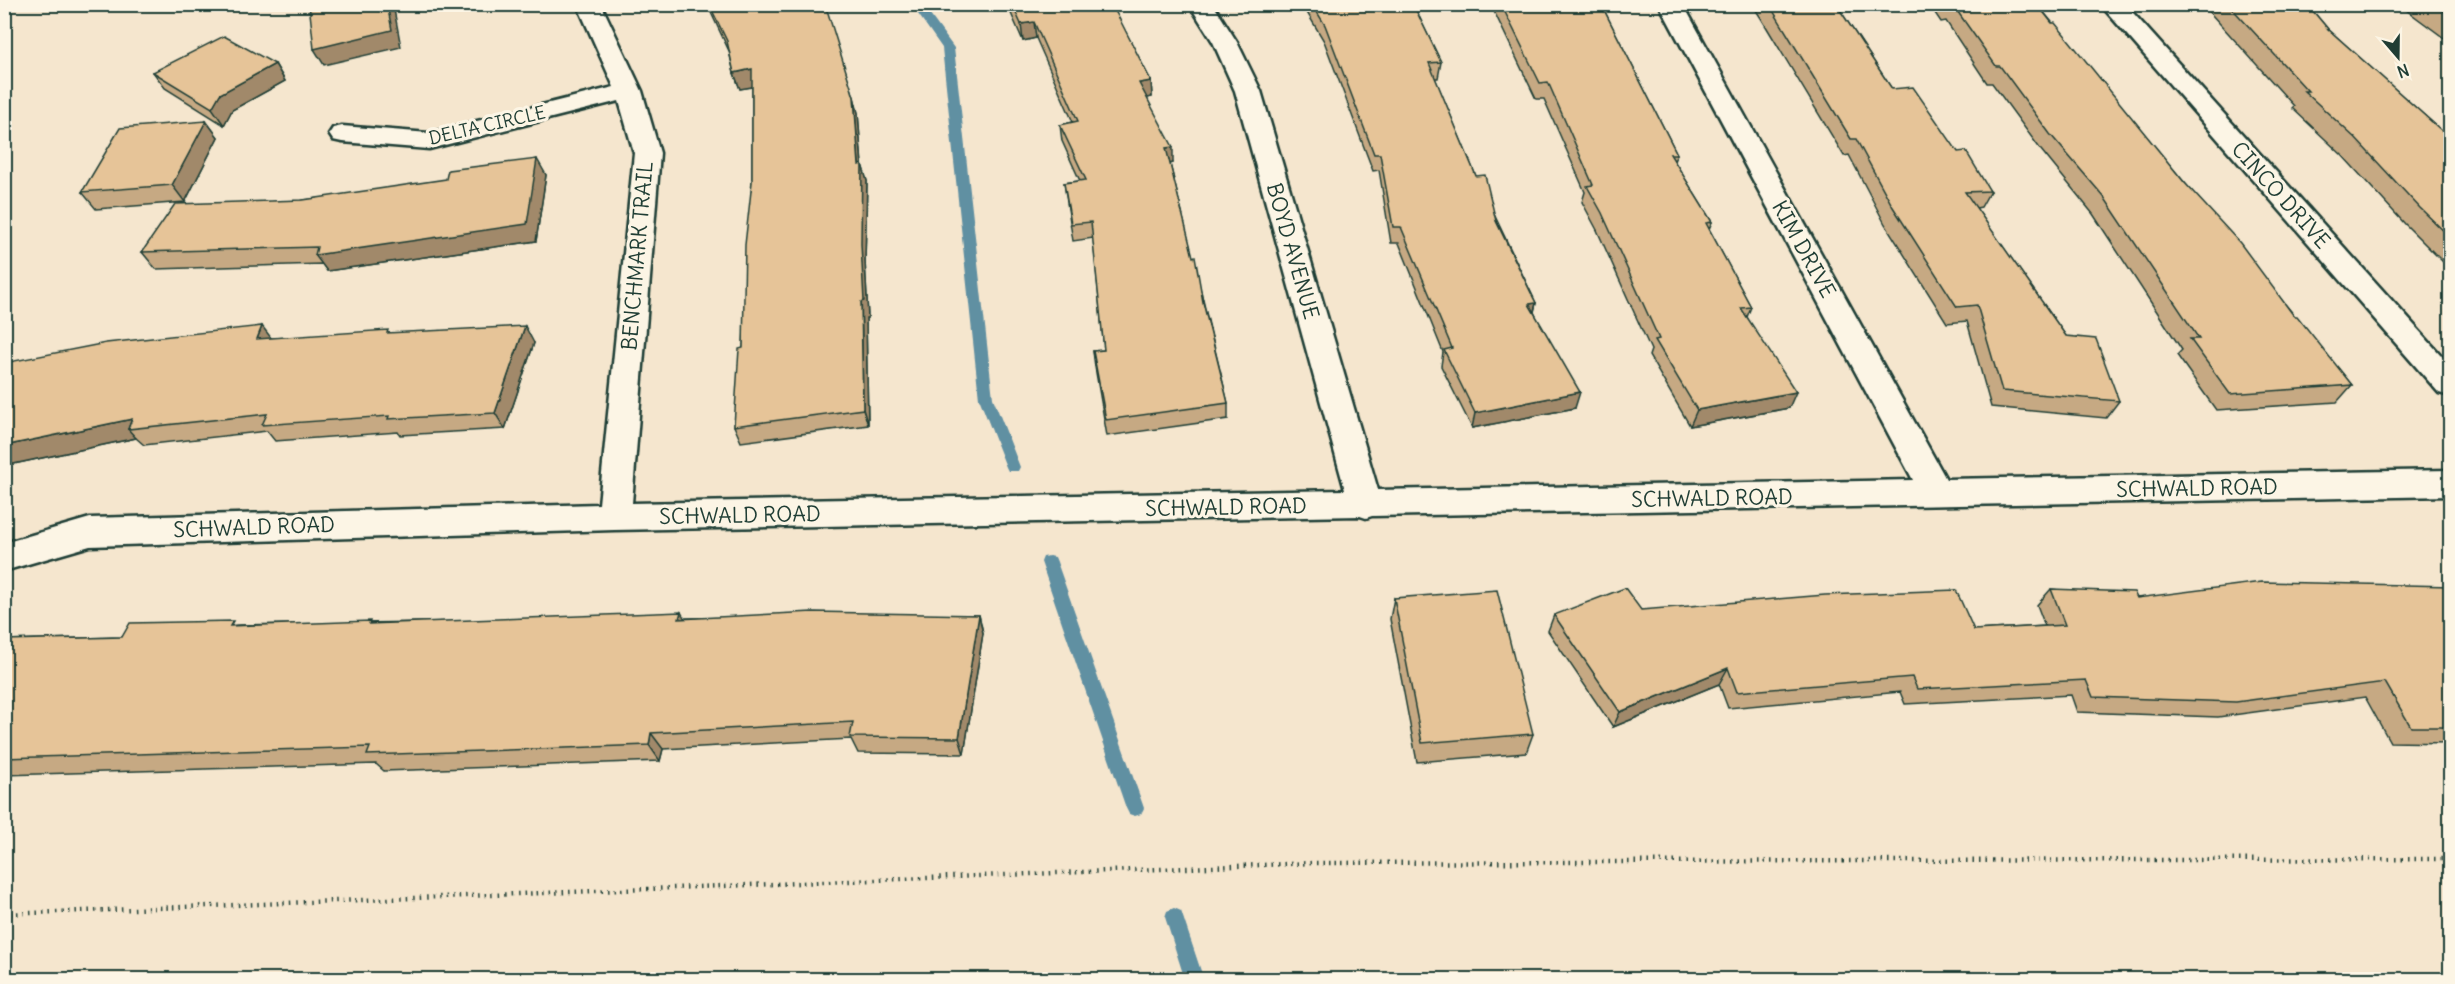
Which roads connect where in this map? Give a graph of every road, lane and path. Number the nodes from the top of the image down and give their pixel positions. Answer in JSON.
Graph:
{"nodes":[{"id":1,"x":589,"y":4,"type":"edge"},
{"id":2,"x":1201,"y":4,"type":"edge"},
{"id":3,"x":1671,"y":4,"type":"edge"},
{"id":4,"x":2112,"y":4,"type":"edge"},
{"id":5,"x":629,"y":91,"type":"junction"},
{"id":6,"x":342,"y":134,"type":"dead end"},
{"id":7,"x":2451,"y":385,"type":"edge"},
{"id":8,"x":2451,"y":483,"type":"edge"},
{"id":9,"x":1937,"y":493,"type":"junction"},
{"id":10,"x":1366,"y":505,"type":"junction"},
{"id":11,"x":614,"y":517,"type":"junction"},
{"id":12,"x":4,"y":557,"type":"edge"},
{"id":13,"x":2451,"y":859,"type":"edge"},
{"id":14,"x":4,"y":914,"type":"edge"}],
"edges":[{"from":1,"to":5,"type":"street","name":"BENCHMARK TRAIL"},
{"from":2,"to":10,"type":"street","name":"BOYD AVENUE"},
{"from":3,"to":9,"type":"street","name":"KIM DRIVE"},
{"from":4,"to":7,"type":"street","name":"CINCO DRIVE"},
{"from":5,"to":6,"type":"street","name":"DELTA CIRCLE"},
{"from":5,"to":11,"type":"street","name":"BENCHMARK TRAIL"},
{"from":8,"to":9,"type":"street","name":"SCHWALD ROAD"},
{"from":9,"to":10,"type":"street","name":"SCHWALD ROAD"},
{"from":10,"to":11,"type":"street","name":"SCHWALD ROAD"},
{"from":11,"to":12,"type":"street","name":"SCHWALD ROAD"},
{"from":13,"to":14,"type":"path"}]}
